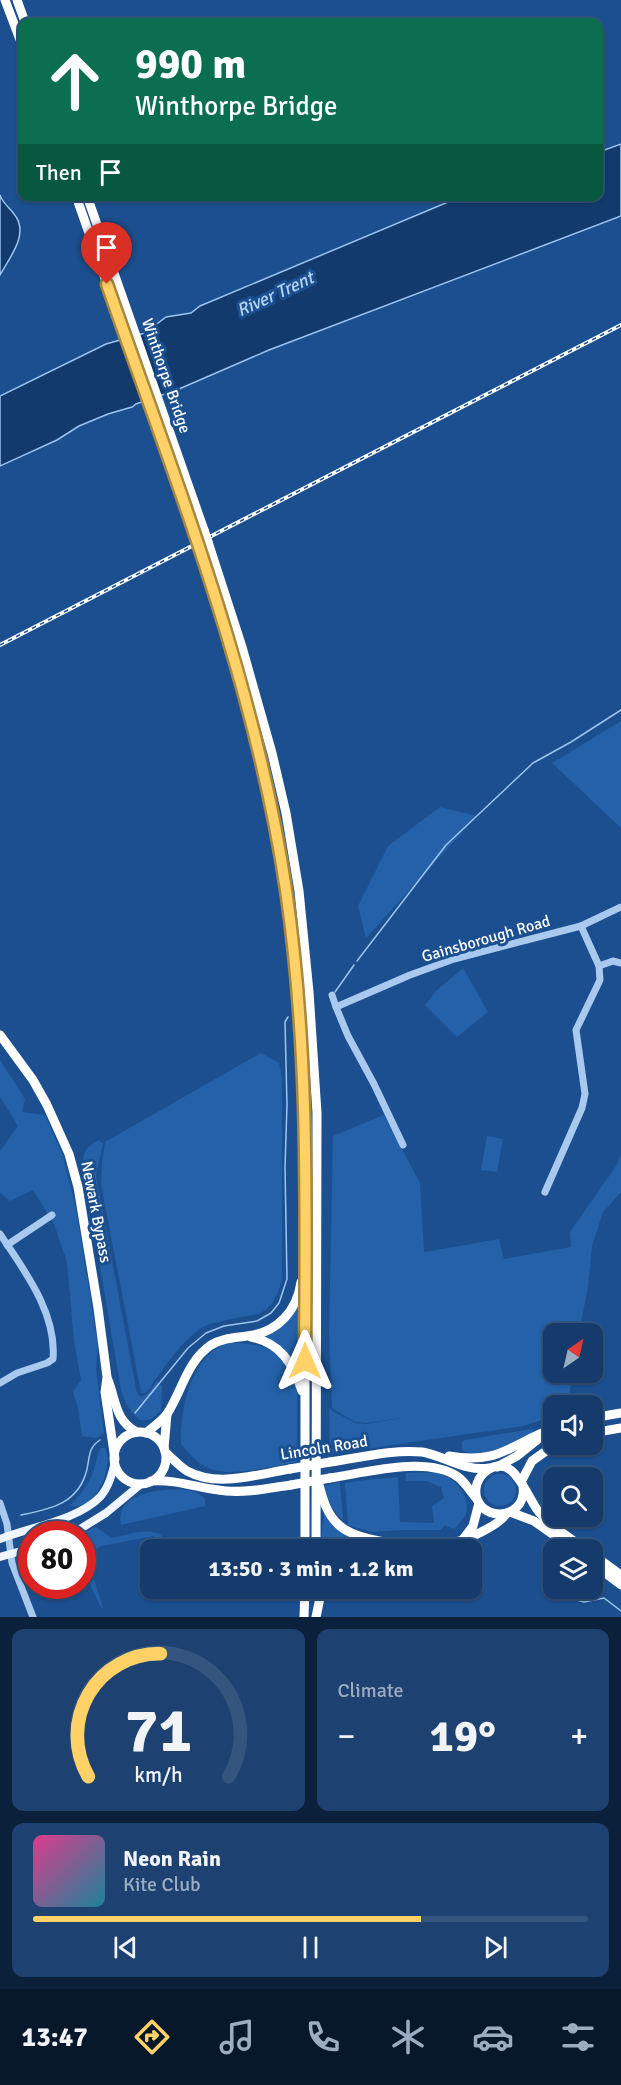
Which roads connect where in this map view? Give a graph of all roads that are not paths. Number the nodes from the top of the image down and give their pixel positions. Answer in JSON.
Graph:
{"nodes":[{"id":1,"x":5,"y":0,"type":"edge"},
{"id":2,"x":17,"y":0,"type":"edge"},
{"id":3,"x":24,"y":18,"type":"edge"},
{"id":4,"x":18,"y":34,"type":"edge"},
{"id":5,"x":78,"y":201,"type":"edge"},
{"id":6,"x":88,"y":201,"type":"edge"},
{"id":7,"x":112,"y":282,"type":"junction"},
{"id":8,"x":204,"y":544,"type":"junction"},
{"id":9,"x":621,"y":907,"type":"edge"},
{"id":10,"x":581,"y":926,"type":"junction"},
{"id":11,"x":621,"y":963,"type":"edge"},
{"id":12,"x":599,"y":966,"type":"junction"},
{"id":13,"x":332,"y":995,"type":"dead end"},
{"id":14,"x":336,"y":1007,"type":"junction"},
{"id":15,"x":0,"y":1035,"type":"edge"},
{"id":16,"x":403,"y":1145,"type":"dead end"},
{"id":17,"x":545,"y":1192,"type":"dead end"},
{"id":18,"x":52,"y":1215,"type":"dead end"},
{"id":19,"x":30,"y":1218,"type":"dead end"},
{"id":20,"x":35,"y":1226,"type":"junction"},
{"id":21,"x":0,"y":1234,"type":"edge"},
{"id":22,"x":7,"y":1245,"type":"junction"},
{"id":23,"x":306,"y":1255,"type":"junction"},
{"id":24,"x":247,"y":1336,"type":"junction"},
{"id":25,"x":107,"y":1377,"type":"junction"},
{"id":26,"x":0,"y":1383,"type":"edge"},
{"id":27,"x":305,"y":1401,"type":"junction"},
{"id":28,"x":621,"y":1413,"type":"edge"},
{"id":29,"x":167,"y":1414,"type":"junction"},
{"id":30,"x":603,"y":1416,"type":"edge"},
{"id":31,"x":621,"y":1428,"type":"edge"},
{"id":32,"x":603,"y":1431,"type":"edge"},
{"id":33,"x":141,"y":1433,"type":"junction"},
{"id":34,"x":543,"y":1433,"type":"edge"},
{"id":35,"x":543,"y":1436,"type":"edge"},
{"id":36,"x":165,"y":1450,"type":"junction"},
{"id":37,"x":543,"y":1453,"type":"edge"},
{"id":38,"x":434,"y":1455,"type":"junction"},
{"id":39,"x":115,"y":1461,"type":"junction"},
{"id":40,"x":496,"y":1467,"type":"junction"},
{"id":41,"x":316,"y":1474,"type":"junction"},
{"id":42,"x":151,"y":1481,"type":"junction"},
{"id":43,"x":522,"y":1483,"type":"junction"},
{"id":44,"x":141,"y":1484,"type":"junction"},
{"id":45,"x":478,"y":1501,"type":"junction"},
{"id":46,"x":0,"y":1503,"type":"edge"},
{"id":47,"x":509,"y":1513,"type":"junction"},
{"id":48,"x":93,"y":1521,"type":"edge"},
{"id":49,"x":4,"y":1537,"type":"edge"},
{"id":50,"x":464,"y":1538,"type":"joint"},
{"id":51,"x":305,"y":1539,"type":"edge"},
{"id":52,"x":316,"y":1539,"type":"edge"},
{"id":53,"x":371,"y":1539,"type":"edge"},
{"id":54,"x":559,"y":1539,"type":"edge"},
{"id":55,"x":572,"y":1539,"type":"edge"},
{"id":56,"x":18,"y":1552,"type":"edge"},
{"id":57,"x":10,"y":1554,"type":"junction"},
{"id":58,"x":0,"y":1557,"type":"edge"},
{"id":59,"x":603,"y":1562,"type":"edge"},
{"id":60,"x":603,"y":1572,"type":"edge"},
{"id":61,"x":621,"y":1575,"type":"edge"},
{"id":62,"x":621,"y":1586,"type":"edge"},
{"id":63,"x":305,"y":1599,"type":"edge"},
{"id":64,"x":316,"y":1599,"type":"edge"},
{"id":65,"x":320,"y":1599,"type":"edge"},
{"id":66,"x":33,"y":1617,"type":"edge"},
{"id":67,"x":304,"y":1617,"type":"edge"},
{"id":68,"x":316,"y":1617,"type":"edge"}],
"edges":[{"from":1,"to":4,"type":"highway"},
{"from":2,"to":3,"type":"highway"},
{"from":5,"to":7,"type":"highway"},
{"from":6,"to":7,"type":"highway"},
{"from":7,"to":8,"type":"highway","name":"Winthorpe Bridge","bridge":true},
{"from":8,"to":23,"type":"highway"},
{"from":8,"to":41,"type":"highway"},
{"from":9,"to":10,"type":"street","name":"Gainsborough Road"},
{"from":10,"to":12,"type":"street"},
{"from":10,"to":14,"type":"street","name":"Gainsborough Road"},
{"from":11,"to":12,"type":"street"},
{"from":12,"to":17,"type":"street"},
{"from":13,"to":14,"type":"street"},
{"from":14,"to":16,"type":"street"},
{"from":15,"to":25,"type":"highway","name":"Newark Bypass"},
{"from":18,"to":20,"type":"street"},
{"from":19,"to":20,"type":"street"},
{"from":20,"to":22,"type":"street"},
{"from":21,"to":22,"type":"street"},
{"from":22,"to":26,"type":"street"},
{"from":23,"to":24,"type":"highway"},
{"from":23,"to":27,"type":"highway"},
{"from":24,"to":27,"type":"highway"},
{"from":24,"to":29,"type":"highway"},
{"from":25,"to":33,"type":"highway","name":"Newark Bypass"},
{"from":25,"to":39,"type":"highway","name":"Newark Bypass"},
{"from":27,"to":51,"type":"highway"},
{"from":28,"to":30,"type":"highway"},
{"from":29,"to":33,"type":"highway"},
{"from":29,"to":36,"type":"highway"},
{"from":31,"to":32,"type":"highway"},
{"from":33,"to":36,"type":"highway"},
{"from":33,"to":39,"type":"highway"},
{"from":34,"to":38,"type":"highway"},
{"from":35,"to":40,"type":"highway"},
{"from":36,"to":38,"type":"highway","name":"Lincoln Road","bridge":true},
{"from":36,"to":42,"type":"highway"},
{"from":37,"to":43,"type":"highway"},
{"from":38,"to":40,"type":"highway","name":"Lincoln Road"},
{"from":39,"to":44,"type":"highway"},
{"from":39,"to":49,"type":"main road"},
{"from":40,"to":43,"type":"highway"},
{"from":40,"to":45,"type":"highway"},
{"from":41,"to":52,"type":"highway"},
{"from":41,"to":53,"type":"highway"},
{"from":42,"to":44,"type":"highway"},
{"from":42,"to":45,"type":"highway","name":"Lincoln Road","bridge":true},
{"from":43,"to":47,"type":"highway"},
{"from":43,"to":55,"type":"highway"},
{"from":44,"to":48,"type":"main road"},
{"from":45,"to":47,"type":"highway"},
{"from":45,"to":50,"type":"highway"},
{"from":46,"to":49,"type":"street"},
{"from":47,"to":50,"type":"highway"},
{"from":47,"to":54,"type":"highway"},
{"from":49,"to":57,"type":"street"},
{"from":56,"to":57,"type":"main road"},
{"from":57,"to":58,"type":"main road"},
{"from":57,"to":66,"type":"street"},
{"from":59,"to":61,"type":"highway"},
{"from":60,"to":62,"type":"highway"},
{"from":63,"to":67,"type":"highway"},
{"from":64,"to":68,"type":"highway"},
{"from":65,"to":68,"type":"highway"}]}
